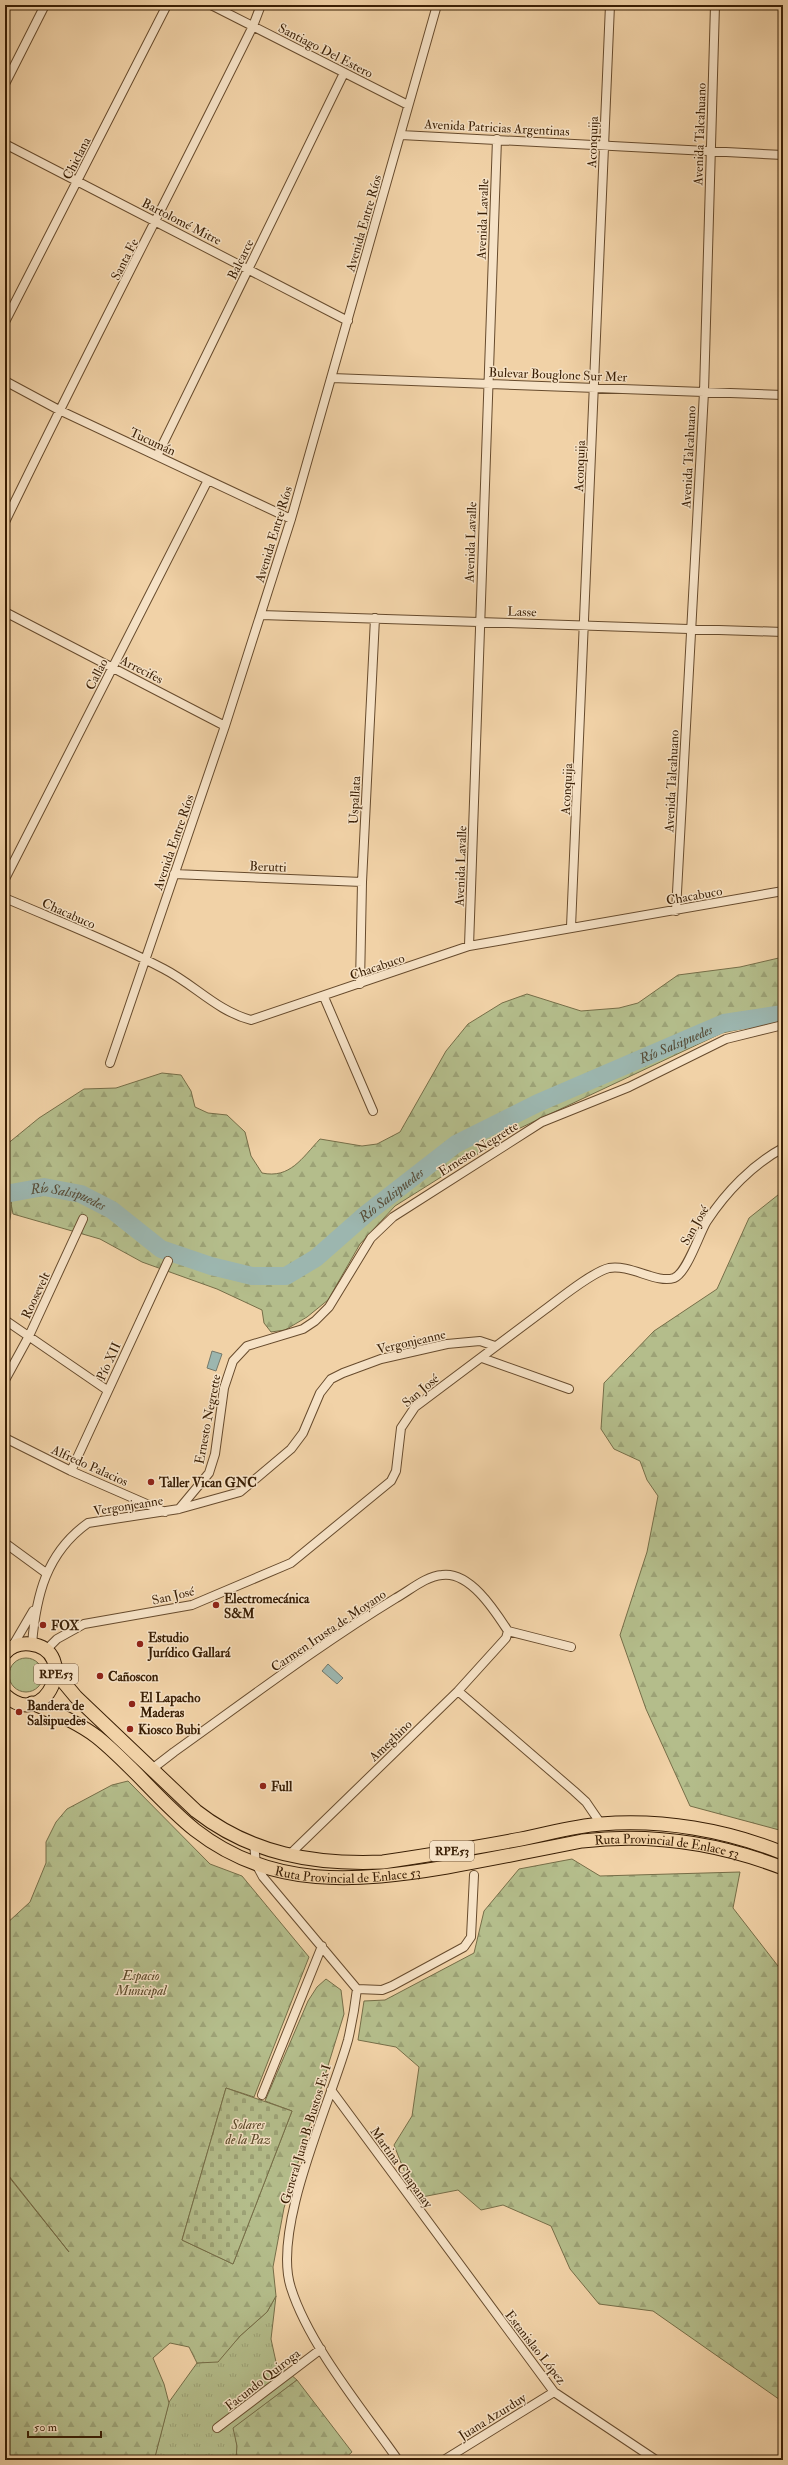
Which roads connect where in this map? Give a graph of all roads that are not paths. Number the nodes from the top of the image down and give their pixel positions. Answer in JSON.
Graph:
{"nodes":[{"id":1,"x":45,"y":5,"type":"edge"},
{"id":2,"x":167,"y":5,"type":"edge"},
{"id":3,"x":211,"y":5,"type":"edge"},
{"id":4,"x":260,"y":5,"type":"edge"},
{"id":5,"x":437,"y":5,"type":"edge"},
{"id":6,"x":610,"y":5,"type":"edge"},
{"id":7,"x":715,"y":5,"type":"edge"},
{"id":8,"x":253,"y":26,"type":"junction"},
{"id":9,"x":344,"y":74,"type":"junction"},
{"id":10,"x":5,"y":84,"type":"edge"},
{"id":11,"x":408,"y":105,"type":"junction"},
{"id":12,"x":401,"y":135,"type":"junction"},
{"id":13,"x":497,"y":140,"type":"junction"},
{"id":14,"x":5,"y":144,"type":"edge"},
{"id":15,"x":604,"y":144,"type":"junction"},
{"id":16,"x":710,"y":152,"type":"junction"},
{"id":17,"x":783,"y":154,"type":"edge"},
{"id":18,"x":77,"y":182,"type":"junction"},
{"id":19,"x":156,"y":222,"type":"junction"},
{"id":20,"x":249,"y":269,"type":"junction"},
{"id":21,"x":348,"y":321,"type":"junction"},
{"id":22,"x":5,"y":322,"type":"edge"},
{"id":23,"x":332,"y":378,"type":"junction"},
{"id":24,"x":5,"y":382,"type":"edge"},
{"id":25,"x":489,"y":384,"type":"junction"},
{"id":26,"x":594,"y":388,"type":"junction"},
{"id":27,"x":704,"y":392,"type":"junction"},
{"id":28,"x":783,"y":395,"type":"edge"},
{"id":29,"x":59,"y":410,"type":"junction"},
{"id":30,"x":157,"y":456,"type":"junction"},
{"id":31,"x":208,"y":480,"type":"junction"},
{"id":32,"x":291,"y":519,"type":"junction"},
{"id":33,"x":5,"y":522,"type":"edge"},
{"id":34,"x":5,"y":612,"type":"edge"},
{"id":35,"x":261,"y":614,"type":"junction"},
{"id":36,"x":375,"y":618,"type":"junction"},
{"id":37,"x":479,"y":622,"type":"junction"},
{"id":38,"x":585,"y":626,"type":"junction"},
{"id":39,"x":692,"y":629,"type":"junction"},
{"id":40,"x":783,"y":632,"type":"edge"},
{"id":41,"x":112,"y":668,"type":"junction"},
{"id":42,"x":225,"y":726,"type":"junction"},
{"id":43,"x":174,"y":874,"type":"junction"},
{"id":44,"x":5,"y":879,"type":"edge"},
{"id":45,"x":362,"y":882,"type":"junction"},
{"id":46,"x":783,"y":891,"type":"edge"},
{"id":47,"x":5,"y":898,"type":"edge"},
{"id":48,"x":676,"y":910,"type":"junction"},
{"id":49,"x":571,"y":928,"type":"junction"},
{"id":50,"x":469,"y":946,"type":"junction"},
{"id":51,"x":145,"y":960,"type":"junction"},
{"id":52,"x":360,"y":984,"type":"junction"},
{"id":53,"x":324,"y":997,"type":"junction"},
{"id":54,"x":783,"y":1025,"type":"edge"},
{"id":55,"x":110,"y":1063,"type":"dead end"},
{"id":56,"x":373,"y":1112,"type":"dead end"},
{"id":57,"x":783,"y":1148,"type":"edge"},
{"id":58,"x":83,"y":1219,"type":"dead end"},
{"id":59,"x":168,"y":1261,"type":"dead end"},
{"id":60,"x":5,"y":1320,"type":"edge"},
{"id":61,"x":29,"y":1336,"type":"junction"},
{"id":62,"x":495,"y":1346,"type":"junction"},
{"id":63,"x":482,"y":1358,"type":"junction"},
{"id":64,"x":5,"y":1380,"type":"edge"},
{"id":65,"x":569,"y":1389,"type":"dead end"},
{"id":66,"x":107,"y":1390,"type":"junction"},
{"id":67,"x":5,"y":1438,"type":"edge"},
{"id":68,"x":71,"y":1471,"type":"junction"},
{"id":69,"x":179,"y":1509,"type":"junction"},
{"id":70,"x":165,"y":1512,"type":"junction"},
{"id":71,"x":5,"y":1543,"type":"edge"},
{"id":72,"x":46,"y":1572,"type":"junction"},
{"id":73,"x":36,"y":1607,"type":"junction"},
{"id":74,"x":507,"y":1635,"type":"junction"},
{"id":75,"x":32,"y":1644,"type":"junction"},
{"id":76,"x":571,"y":1647,"type":"dead end"},
{"id":77,"x":7,"y":1651,"type":"edge"},
{"id":78,"x":45,"y":1651,"type":"junction"},
{"id":79,"x":56,"y":1673,"type":"junction"},
{"id":80,"x":458,"y":1691,"type":"junction"},
{"id":81,"x":6,"y":1700,"type":"edge"},
{"id":82,"x":32,"y":1703,"type":"junction"},
{"id":83,"x":150,"y":1767,"type":"junction"},
{"id":84,"x":137,"y":1773,"type":"junction"},
{"id":85,"x":601,"y":1824,"type":"junction"},
{"id":86,"x":254,"y":1844,"type":"junction"},
{"id":87,"x":783,"y":1853,"type":"edge"},
{"id":88,"x":288,"y":1856,"type":"junction"},
{"id":89,"x":256,"y":1864,"type":"junction"},
{"id":90,"x":783,"y":1868,"type":"edge"},
{"id":91,"x":474,"y":1875,"type":"dead end"},
{"id":92,"x":322,"y":1946,"type":"junction"},
{"id":93,"x":357,"y":1989,"type":"junction"},
{"id":94,"x":331,"y":2090,"type":"junction"},
{"id":95,"x":262,"y":2095,"type":"dead end"},
{"id":96,"x":454,"y":2258,"type":"joint"},
{"id":97,"x":321,"y":2349,"type":"junction"},
{"id":98,"x":554,"y":2392,"type":"junction"},
{"id":99,"x":217,"y":2428,"type":"dead end"},
{"id":100,"x":653,"y":2459,"type":"edge"},
{"id":101,"x":398,"y":2460,"type":"edge"},
{"id":102,"x":444,"y":2460,"type":"edge"}],
"edges":[{"from":1,"to":10,"type":"street"},
{"from":2,"to":18,"type":"street","name":"Chiclana"},
{"from":3,"to":8,"type":"street","name":"Santiago Del Estero"},
{"from":4,"to":8,"type":"street","name":"Santa Fe"},
{"from":5,"to":11,"type":"street","name":"Avenida Entre Ríos"},
{"from":6,"to":15,"type":"street","name":"Aconquija"},
{"from":7,"to":16,"type":"street","name":"Avenida Talcahuano"},
{"from":8,"to":9,"type":"street","name":"Santiago Del Estero"},
{"from":8,"to":19,"type":"street","name":"Santa Fe"},
{"from":9,"to":11,"type":"street","name":"Santiago Del Estero"},
{"from":9,"to":20,"type":"street","name":"Balcarce"},
{"from":11,"to":12,"type":"street","name":"Avenida Entre Ríos"},
{"from":12,"to":13,"type":"street","name":"Avenida Patricias Argentinas"},
{"from":12,"to":21,"type":"street","name":"Avenida Entre Ríos"},
{"from":13,"to":15,"type":"street","name":"Avenida Patricias Argentinas"},
{"from":13,"to":25,"type":"street","name":"Avenida Lavalle"},
{"from":14,"to":18,"type":"street","name":"Bartolomé Mitre"},
{"from":15,"to":16,"type":"street","name":"Avenida Patricias Argentinas"},
{"from":15,"to":26,"type":"street","name":"Aconquija"},
{"from":16,"to":17,"type":"street","name":"Avenida Patricias Argentinas"},
{"from":16,"to":27,"type":"street","name":"Avenida Talcahuano"},
{"from":18,"to":19,"type":"street","name":"Bartolomé Mitre"},
{"from":18,"to":22,"type":"street","name":"Chiclana"},
{"from":19,"to":20,"type":"street","name":"Bartolomé Mitre"},
{"from":19,"to":29,"type":"street","name":"Santa Fe"},
{"from":20,"to":21,"type":"street","name":"Bartolomé Mitre"},
{"from":20,"to":30,"type":"street","name":"Balcarce"},
{"from":21,"to":23,"type":"street","name":"Avenida Entre Ríos"},
{"from":23,"to":25,"type":"street","name":"Bulevar Bouglone Sur Mer"},
{"from":23,"to":32,"type":"street","name":"Avenida Entre Ríos"},
{"from":24,"to":29,"type":"street","name":"Tucumán"},
{"from":25,"to":26,"type":"street","name":"Bulevar Bouglone Sur Mer"},
{"from":25,"to":37,"type":"street","name":"Avenida Lavalle"},
{"from":26,"to":27,"type":"street","name":"Bulevar Bouglone Sur Mer"},
{"from":26,"to":38,"type":"street","name":"Aconquija"},
{"from":27,"to":28,"type":"street","name":"Bulevar Bouglone Sur Mer"},
{"from":27,"to":39,"type":"street","name":"Avenida Talcahuano"},
{"from":29,"to":30,"type":"street","name":"Tucumán"},
{"from":29,"to":33,"type":"street","name":"Santa Fe"},
{"from":30,"to":31,"type":"street","name":"Tucumán"},
{"from":31,"to":32,"type":"street","name":"Tucumán"},
{"from":31,"to":41,"type":"street","name":"Callao"},
{"from":32,"to":35,"type":"street","name":"Avenida Entre Ríos"},
{"from":34,"to":41,"type":"street","name":"Arrecifes"},
{"from":35,"to":36,"type":"street","name":"Lasse"},
{"from":35,"to":42,"type":"street","name":"Avenida Entre Ríos"},
{"from":36,"to":37,"type":"street","name":"Lasse"},
{"from":36,"to":45,"type":"street","name":"Uspallata"},
{"from":37,"to":38,"type":"street","name":"Lasse"},
{"from":37,"to":50,"type":"street","name":"Avenida Lavalle"},
{"from":38,"to":39,"type":"street","name":"Lasse"},
{"from":38,"to":49,"type":"street","name":"Aconquija"},
{"from":39,"to":40,"type":"street","name":"Lasse"},
{"from":39,"to":48,"type":"street","name":"Avenida Talcahuano"},
{"from":41,"to":42,"type":"street","name":"Arrecifes"},
{"from":41,"to":44,"type":"street","name":"Callao"},
{"from":42,"to":43,"type":"street","name":"Avenida Entre Ríos"},
{"from":43,"to":45,"type":"street","name":"Berutti"},
{"from":43,"to":51,"type":"street","name":"Avenida Entre Ríos"},
{"from":45,"to":52,"type":"street","name":"Uspallata"},
{"from":46,"to":48,"type":"street","name":"Chacabuco"},
{"from":47,"to":51,"type":"street","name":"Chacabuco"},
{"from":48,"to":49,"type":"street","name":"Chacabuco"},
{"from":49,"to":50,"type":"street","name":"Chacabuco"},
{"from":50,"to":52,"type":"street","name":"Chacabuco"},
{"from":51,"to":53,"type":"street","name":"Chacabuco"},
{"from":51,"to":55,"type":"street","name":"Avenida Entre Ríos"},
{"from":52,"to":53,"type":"street","name":"Chacabuco"},
{"from":53,"to":56,"type":"street"},
{"from":54,"to":69,"type":"street","name":"Ernesto Negrette"},
{"from":57,"to":62,"type":"street","name":"San José"},
{"from":58,"to":61,"type":"street","name":"Roosevelt"},
{"from":59,"to":66,"type":"street","name":"Pío XII"},
{"from":60,"to":61,"type":"street"},
{"from":61,"to":64,"type":"street","name":"Roosevelt"},
{"from":61,"to":66,"type":"street"},
{"from":62,"to":63,"type":"street","name":"San José"},
{"from":62,"to":69,"type":"street","name":"Vergonjeanne"},
{"from":63,"to":65,"type":"street"},
{"from":63,"to":78,"type":"street","name":"San José"},
{"from":66,"to":68,"type":"street","name":"Pío XII"},
{"from":67,"to":68,"type":"street","name":"Alfredo Palacios"},
{"from":68,"to":70,"type":"street","name":"Alfredo Palacios"},
{"from":69,"to":70,"type":"street","name":"Vergonjeanne"},
{"from":70,"to":72,"type":"street","name":"Vergonjeanne"},
{"from":71,"to":72,"type":"street"},
{"from":72,"to":73,"type":"street","name":"Vergonjeanne"},
{"from":73,"to":75,"type":"street","name":"Vergonjeanne"},
{"from":73,"to":77,"type":"street","name":"Vergonjeanne"},
{"from":74,"to":76,"type":"street"},
{"from":74,"to":80,"type":"street","name":"Ameghino"},
{"from":74,"to":83,"type":"street","name":"Carmen Irusta de Moyano"},
{"from":75,"to":77,"type":"main road"},
{"from":75,"to":78,"type":"main road","number":"RPE53"},
{"from":78,"to":79,"type":"main road","number":"RPE53"},
{"from":79,"to":82,"type":"main road","number":"RPE53"},
{"from":79,"to":83,"type":"main road","name":"Ruta Provincial de Enlace 53","number":"RPE53"},
{"from":80,"to":85,"type":"street"},
{"from":80,"to":88,"type":"street","name":"Ameghino"},
{"from":81,"to":82,"type":"main road","number":"RPE53"},
{"from":82,"to":84,"type":"main road","name":"Ruta Provincial de Enlace 53","number":"RPE53"},
{"from":83,"to":84,"type":"street","name":"Carmen Irusta de Moyano"},
{"from":83,"to":86,"type":"main road","name":"Ruta Provincial de Enlace 53","number":"RPE53"},
{"from":84,"to":89,"type":"main road","name":"Ruta Provincial de Enlace 53","number":"RPE53"},
{"from":85,"to":87,"type":"main road","name":"Ruta Provincial de Enlace 53","number":"RPE53"},
{"from":85,"to":88,"type":"main road","name":"Ruta Provincial de Enlace 53","number":"RPE53"},
{"from":86,"to":88,"type":"main road","name":"Ruta Provincial de Enlace 53","number":"RPE53"},
{"from":86,"to":89,"type":"street"},
{"from":89,"to":90,"type":"main road","name":"Ruta Provincial de Enlace 53","number":"RPE53"},
{"from":89,"to":92,"type":"street"},
{"from":91,"to":93,"type":"street"},
{"from":92,"to":93,"type":"street"},
{"from":92,"to":95,"type":"street"},
{"from":93,"to":94,"type":"street","name":"General Juan B. Bustos Ex I"},
{"from":94,"to":96,"type":"street","name":"Martina Chapanay"},
{"from":94,"to":97,"type":"street","name":"General Juan B. Bustos Ex I"},
{"from":96,"to":98,"type":"street","name":"Estanislao López"},
{"from":97,"to":99,"type":"street","name":"Facundo Quiroga"},
{"from":97,"to":101,"type":"street","name":"General Juan B. Bustos Ex I"},
{"from":98,"to":100,"type":"street","name":"Estanislao López"},
{"from":98,"to":102,"type":"street","name":"Juana Azurduy"}]}
